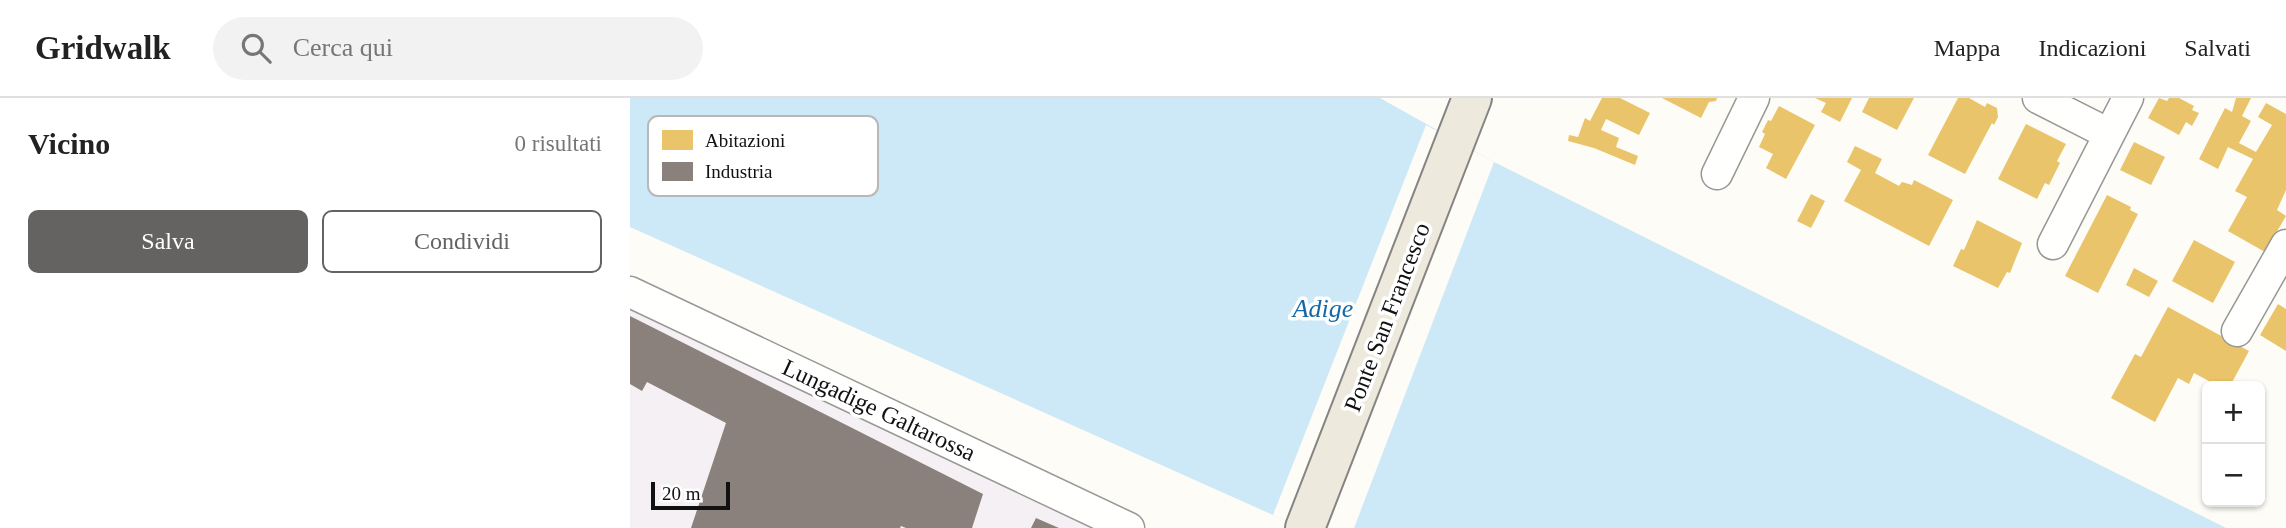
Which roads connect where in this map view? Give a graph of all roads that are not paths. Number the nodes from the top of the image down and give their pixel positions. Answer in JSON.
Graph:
{"nodes":[{"id":1,"x":1754,"y":98,"type":"edge"},
{"id":2,"x":2038,"y":98,"type":"edge"},
{"id":3,"x":2128,"y":98,"type":"edge"},
{"id":4,"x":1471,"y":102,"type":"edge"},
{"id":5,"x":2109,"y":134,"type":"junction"},
{"id":6,"x":1717,"y":174,"type":"dead end"},
{"id":7,"x":2053,"y":244,"type":"dead end"},
{"id":8,"x":2286,"y":245,"type":"edge"},
{"id":9,"x":630,"y":292,"type":"edge"},
{"id":10,"x":2237,"y":331,"type":"dead end"},
{"id":11,"x":1129,"y":528,"type":"edge"},
{"id":12,"x":1305,"y":528,"type":"edge"}],
"edges":[{"from":1,"to":6,"type":"street"},
{"from":2,"to":5,"type":"street"},
{"from":3,"to":5,"type":"street"},
{"from":4,"to":12,"type":"main road","name":"Ponte San Francesco"},
{"from":5,"to":7,"type":"street"},
{"from":8,"to":10,"type":"street"},
{"from":9,"to":11,"type":"street","name":"Lungadige Galtarossa"}]}
